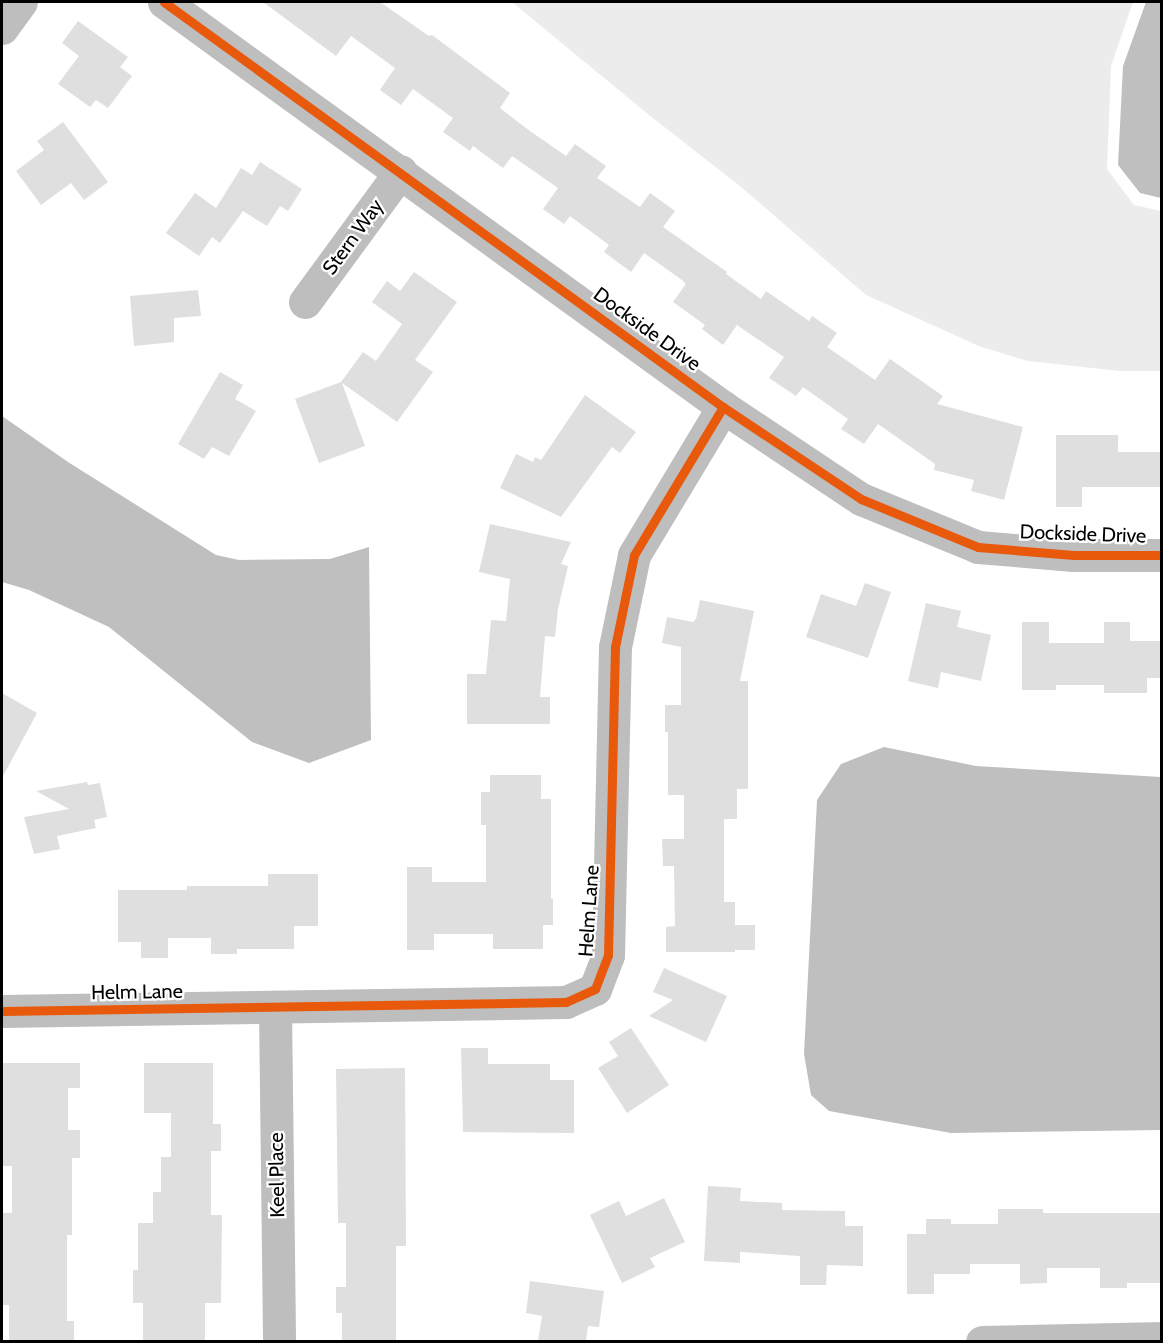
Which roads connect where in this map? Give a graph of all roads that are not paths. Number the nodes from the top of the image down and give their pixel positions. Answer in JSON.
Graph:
{"nodes":[{"id":1,"x":21,"y":2,"type":"edge"},
{"id":2,"x":164,"y":2,"type":"edge"},
{"id":3,"x":2,"y":28,"type":"edge"},
{"id":4,"x":401,"y":171,"type":"junction"},
{"id":5,"x":305,"y":302,"type":"dead end"},
{"id":6,"x":723,"y":407,"type":"junction"},
{"id":7,"x":1161,"y":555,"type":"edge"},
{"id":8,"x":275,"y":1008,"type":"junction"},
{"id":9,"x":2,"y":1011,"type":"edge"},
{"id":10,"x":1161,"y":1338,"type":"edge"},
{"id":11,"x":279,"y":1341,"type":"edge"},
{"id":12,"x":982,"y":1341,"type":"edge"}],
"edges":[{"from":1,"to":3,"type":"street"},
{"from":2,"to":4,"type":"street","name":"Dockside Drive"},
{"from":4,"to":5,"type":"street","name":"Stern Way"},
{"from":4,"to":6,"type":"street","name":"Dockside Drive"},
{"from":6,"to":7,"type":"street","name":"Dockside Drive"},
{"from":6,"to":8,"type":"street","name":"Helm Lane"},
{"from":8,"to":9,"type":"street","name":"Helm Lane"},
{"from":8,"to":11,"type":"street","name":"Keel Place"},
{"from":10,"to":12,"type":"street"}]}
